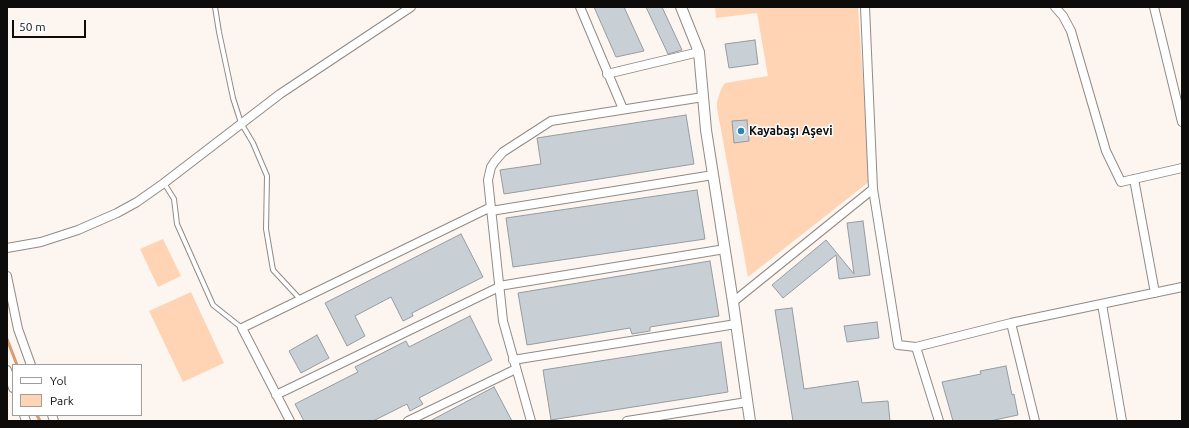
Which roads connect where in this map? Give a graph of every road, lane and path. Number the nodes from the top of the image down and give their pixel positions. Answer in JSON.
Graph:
{"nodes":[{"id":1,"x":216,"y":7,"type":"edge"},
{"id":2,"x":411,"y":7,"type":"edge"},
{"id":3,"x":580,"y":7,"type":"edge"},
{"id":4,"x":681,"y":7,"type":"edge"},
{"id":5,"x":865,"y":7,"type":"edge"},
{"id":6,"x":1055,"y":7,"type":"edge"},
{"id":7,"x":1154,"y":7,"type":"edge"},
{"id":8,"x":699,"y":52,"type":"junction"},
{"id":9,"x":607,"y":74,"type":"junction"},
{"id":10,"x":703,"y":97,"type":"junction"},
{"id":11,"x":623,"y":109,"type":"junction"},
{"id":12,"x":1182,"y":122,"type":"edge"},
{"id":13,"x":241,"y":124,"type":"junction"},
{"id":14,"x":1182,"y":168,"type":"edge"},
{"id":15,"x":713,"y":175,"type":"junction"},
{"id":16,"x":1134,"y":179,"type":"junction"},
{"id":17,"x":164,"y":183,"type":"junction"},
{"id":18,"x":873,"y":190,"type":"junction"},
{"id":19,"x":491,"y":209,"type":"junction"},
{"id":20,"x":7,"y":248,"type":"edge"},
{"id":21,"x":725,"y":250,"type":"junction"},
{"id":22,"x":7,"y":276,"type":"edge"},
{"id":23,"x":499,"y":286,"type":"junction"},
{"id":24,"x":1182,"y":288,"type":"edge"},
{"id":25,"x":1155,"y":293,"type":"junction"},
{"id":26,"x":300,"y":300,"type":"junction"},
{"id":27,"x":733,"y":302,"type":"junction"},
{"id":28,"x":1102,"y":304,"type":"junction"},
{"id":29,"x":1011,"y":323,"type":"junction"},
{"id":30,"x":736,"y":324,"type":"junction"},
{"id":31,"x":242,"y":328,"type":"junction"},
{"id":32,"x":916,"y":347,"type":"junction"},
{"id":33,"x":513,"y":360,"type":"junction"},
{"id":34,"x":31,"y":364,"type":"edge"},
{"id":35,"x":516,"y":369,"type":"junction"},
{"id":36,"x":7,"y":370,"type":"edge"},
{"id":37,"x":12,"y":385,"type":"edge"},
{"id":38,"x":276,"y":395,"type":"junction"},
{"id":39,"x":747,"y":402,"type":"junction"},
{"id":40,"x":290,"y":421,"type":"edge"},
{"id":41,"x":408,"y":421,"type":"edge"},
{"id":42,"x":531,"y":421,"type":"edge"},
{"id":43,"x":627,"y":421,"type":"edge"},
{"id":44,"x":750,"y":421,"type":"edge"},
{"id":45,"x":939,"y":421,"type":"edge"},
{"id":46,"x":1035,"y":421,"type":"edge"},
{"id":47,"x":1122,"y":421,"type":"edge"}],
"edges":[{"from":1,"to":13,"type":"lane"},
{"from":2,"to":13,"type":"street"},
{"from":3,"to":9,"type":"street"},
{"from":4,"to":8,"type":"street"},
{"from":5,"to":18,"type":"street"},
{"from":6,"to":16,"type":"street"},
{"from":7,"to":12,"type":"street"},
{"from":8,"to":9,"type":"street"},
{"from":8,"to":10,"type":"street"},
{"from":9,"to":11,"type":"street"},
{"from":10,"to":11,"type":"street"},
{"from":10,"to":15,"type":"street"},
{"from":11,"to":19,"type":"street"},
{"from":13,"to":17,"type":"street"},
{"from":13,"to":26,"type":"lane"},
{"from":14,"to":16,"type":"street"},
{"from":15,"to":19,"type":"street"},
{"from":15,"to":21,"type":"street"},
{"from":16,"to":25,"type":"street"},
{"from":17,"to":20,"type":"street"},
{"from":17,"to":31,"type":"lane"},
{"from":18,"to":27,"type":"street"},
{"from":18,"to":32,"type":"street"},
{"from":19,"to":23,"type":"street"},
{"from":19,"to":26,"type":"street"},
{"from":21,"to":23,"type":"street"},
{"from":21,"to":27,"type":"street"},
{"from":22,"to":34,"type":"street"},
{"from":23,"to":33,"type":"street"},
{"from":23,"to":38,"type":"street"},
{"from":24,"to":25,"type":"street"},
{"from":25,"to":28,"type":"street"},
{"from":26,"to":31,"type":"street"},
{"from":27,"to":30,"type":"street"},
{"from":28,"to":29,"type":"street"},
{"from":28,"to":47,"type":"street"},
{"from":29,"to":32,"type":"street"},
{"from":29,"to":46,"type":"street"},
{"from":30,"to":33,"type":"street"},
{"from":30,"to":39,"type":"street"},
{"from":31,"to":38,"type":"street"},
{"from":32,"to":45,"type":"street"},
{"from":33,"to":35,"type":"street"},
{"from":35,"to":41,"type":"street"},
{"from":35,"to":42,"type":"street"},
{"from":36,"to":37,"type":"street"},
{"from":38,"to":40,"type":"street"},
{"from":39,"to":43,"type":"street"},
{"from":39,"to":44,"type":"street"}]}
